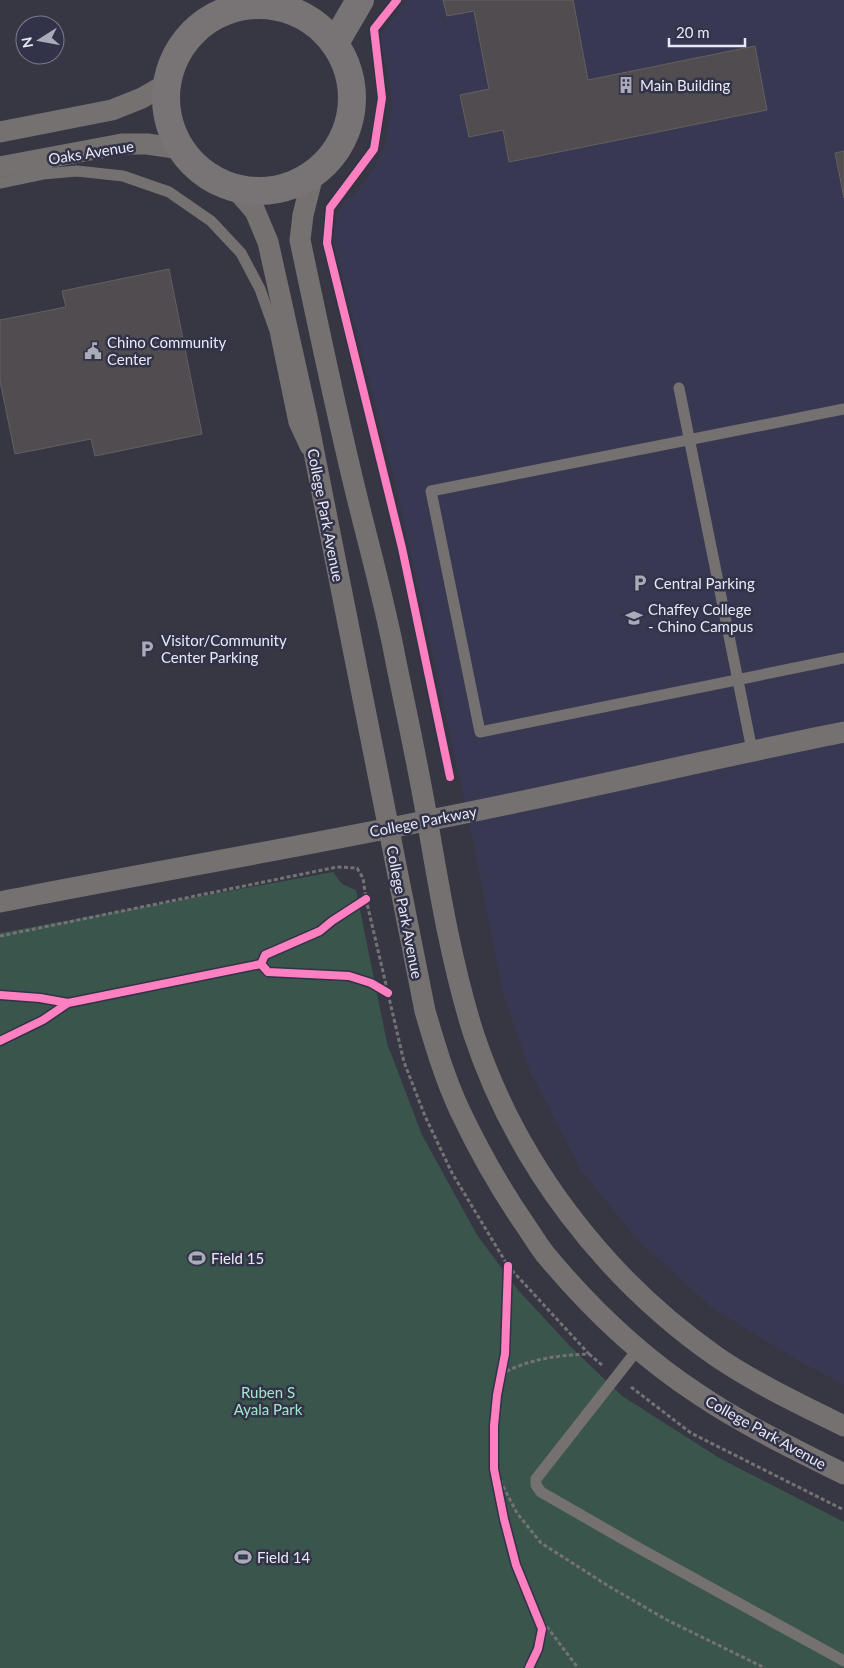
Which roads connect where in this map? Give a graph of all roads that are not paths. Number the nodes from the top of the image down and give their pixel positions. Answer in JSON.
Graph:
{"nodes":[{"id":1,"x":360,"y":0,"type":"edge"},
{"id":2,"x":298,"y":5,"type":"edge"},
{"id":3,"x":335,"y":43,"type":"junction"},
{"id":4,"x":168,"y":83,"type":"junction"},
{"id":5,"x":0,"y":132,"type":"edge"},
{"id":6,"x":182,"y":149,"type":"junction"},
{"id":7,"x":0,"y":167,"type":"edge"},
{"id":8,"x":313,"y":175,"type":"junction"},
{"id":9,"x":0,"y":183,"type":"edge"},
{"id":10,"x":235,"y":188,"type":"junction"},
{"id":11,"x":679,"y":388,"type":"dead end"},
{"id":12,"x":844,"y":409,"type":"edge"},
{"id":13,"x":689,"y":440,"type":"junction"},
{"id":14,"x":316,"y":467,"type":"junction"},
{"id":15,"x":844,"y":658,"type":"edge"},
{"id":16,"x":738,"y":680,"type":"junction"},
{"id":17,"x":844,"y":732,"type":"edge"},
{"id":18,"x":752,"y":750,"type":"junction"},
{"id":19,"x":428,"y":821,"type":"junction"},
{"id":20,"x":389,"y":828,"type":"junction"},
{"id":21,"x":0,"y":902,"type":"edge"},
{"id":22,"x":638,"y":1349,"type":"junction"},
{"id":23,"x":844,"y":1426,"type":"edge"},
{"id":24,"x":844,"y":1474,"type":"edge"},
{"id":25,"x":844,"y":1661,"type":"edge"}],
"edges":[{"from":1,"to":3,"type":"street"},
{"from":2,"to":3,"type":"street"},
{"from":2,"to":4,"type":"street"},
{"from":3,"to":8,"type":"street"},
{"from":4,"to":5,"type":"street"},
{"from":4,"to":6,"type":"street"},
{"from":6,"to":7,"type":"street","name":"Oaks Avenue"},
{"from":6,"to":10,"type":"street"},
{"from":8,"to":10,"type":"street"},
{"from":8,"to":19,"type":"street","name":"College Park Avenue"},
{"from":9,"to":14,"type":"lane"},
{"from":10,"to":14,"type":"street","name":"College Park Avenue"},
{"from":11,"to":13,"type":"lane"},
{"from":12,"to":13,"type":"lane"},
{"from":13,"to":16,"type":"lane"},
{"from":13,"to":16,"type":"lane"},
{"from":14,"to":20,"type":"street","name":"College Park Avenue"},
{"from":15,"to":16,"type":"lane"},
{"from":16,"to":18,"type":"lane"},
{"from":17,"to":18,"type":"street","name":"College Parkway"},
{"from":18,"to":19,"type":"street","name":"College Parkway"},
{"from":19,"to":20,"type":"street","name":"College Parkway"},
{"from":19,"to":23,"type":"street","name":"College Park Avenue"},
{"from":20,"to":21,"type":"street","name":"College Parkway"},
{"from":20,"to":22,"type":"street","name":"College Park Avenue"},
{"from":22,"to":24,"type":"street","name":"College Park Avenue"},
{"from":22,"to":25,"type":"lane"}]}
